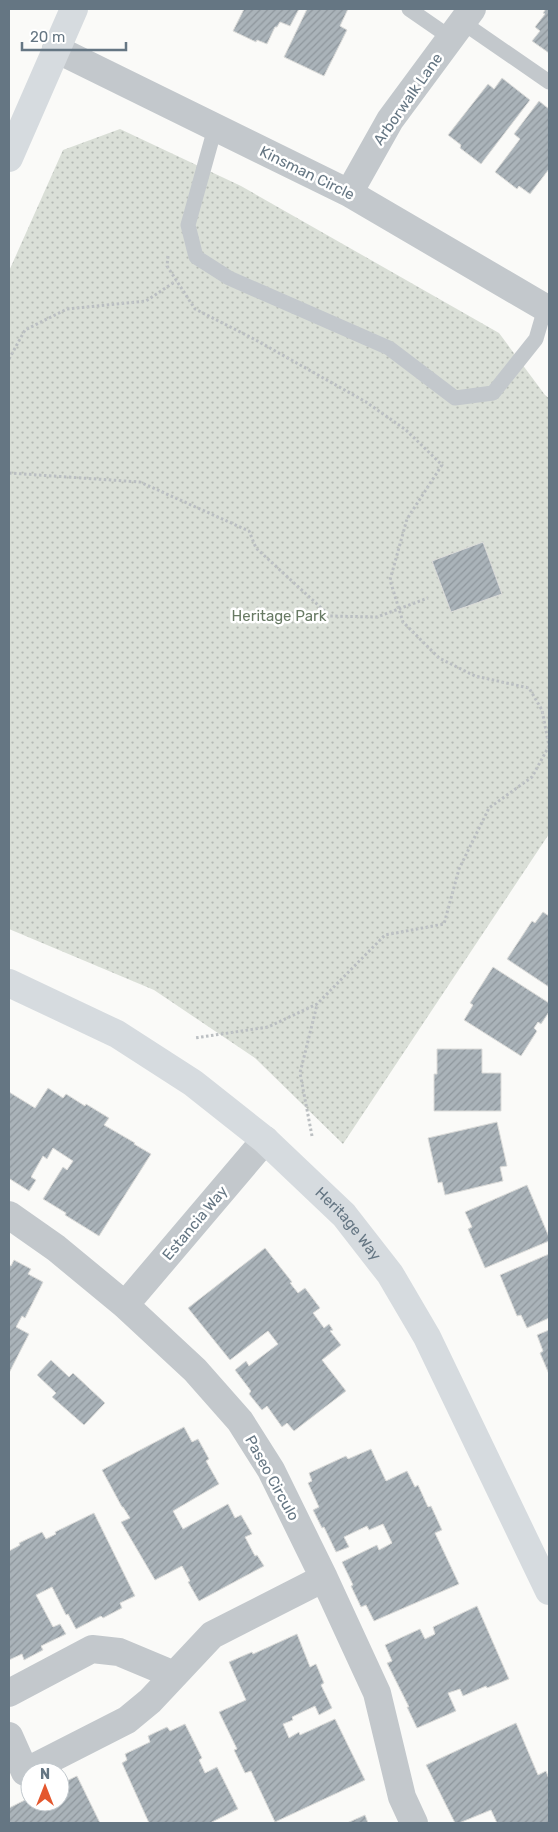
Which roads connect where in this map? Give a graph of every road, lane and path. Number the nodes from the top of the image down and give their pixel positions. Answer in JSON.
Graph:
{"nodes":[{"id":1,"x":74,"y":9,"type":"edge"},
{"id":2,"x":409,"y":9,"type":"edge"},
{"id":3,"x":462,"y":23,"type":"edge"},
{"id":4,"x":56,"y":49,"type":"junction"},
{"id":5,"x":549,"y":82,"type":"edge"},
{"id":6,"x":216,"y":128,"type":"junction"},
{"id":7,"x":9,"y":158,"type":"edge"},
{"id":8,"x":349,"y":193,"type":"junction"},
{"id":9,"x":168,"y":247,"type":"dead end"},
{"id":10,"x":176,"y":281,"type":"junction"},
{"id":11,"x":547,"y":309,"type":"edge"},
{"id":12,"x":9,"y":359,"type":"edge"},
{"id":13,"x":9,"y":473,"type":"edge"},
{"id":14,"x":428,"y":598,"type":"dead end"},
{"id":15,"x":399,"y":610,"type":"junction"},
{"id":16,"x":9,"y":983,"type":"edge"},
{"id":17,"x":317,"y":1004,"type":"junction"},
{"id":18,"x":195,"y":1038,"type":"dead end"},
{"id":19,"x":312,"y":1136,"type":"dead end"},
{"id":20,"x":265,"y":1140,"type":"junction"},
{"id":21,"x":9,"y":1215,"type":"edge"},
{"id":22,"x":125,"y":1305,"type":"junction"},
{"id":23,"x":324,"y":1578,"type":"junction"},
{"id":24,"x":549,"y":1591,"type":"edge"},
{"id":25,"x":174,"y":1675,"type":"junction"},
{"id":26,"x":9,"y":1693,"type":"edge"},
{"id":27,"x":9,"y":1736,"type":"edge"},
{"id":28,"x":414,"y":1823,"type":"edge"}],
"edges":[{"from":1,"to":4,"type":"street"},
{"from":2,"to":3,"type":"lane"},
{"from":3,"to":5,"type":"lane"},
{"from":3,"to":8,"type":"street","name":"Arborwalk Lane"},
{"from":4,"to":6,"type":"street","name":"Kinsman Circle"},
{"from":4,"to":7,"type":"street"},
{"from":6,"to":8,"type":"street","name":"Kinsman Circle"},
{"from":6,"to":11,"type":"lane"},
{"from":8,"to":11,"type":"street","name":"Kinsman Circle"},
{"from":9,"to":10,"type":"path"},
{"from":10,"to":12,"type":"path"},
{"from":10,"to":15,"type":"path"},
{"from":13,"to":15,"type":"path"},
{"from":14,"to":15,"type":"path"},
{"from":15,"to":17,"type":"path"},
{"from":16,"to":20,"type":"street","name":"Heritage Way"},
{"from":17,"to":18,"type":"path"},
{"from":17,"to":19,"type":"path"},
{"from":20,"to":22,"type":"street","name":"Estancia Way"},
{"from":20,"to":24,"type":"street","name":"Heritage Way"},
{"from":21,"to":22,"type":"street","name":"Paseo Circulo"},
{"from":22,"to":23,"type":"street","name":"Paseo Circulo"},
{"from":23,"to":25,"type":"street"},
{"from":23,"to":28,"type":"street","name":"Paseo Circulo"},
{"from":25,"to":26,"type":"street"},
{"from":25,"to":27,"type":"street"}]}
